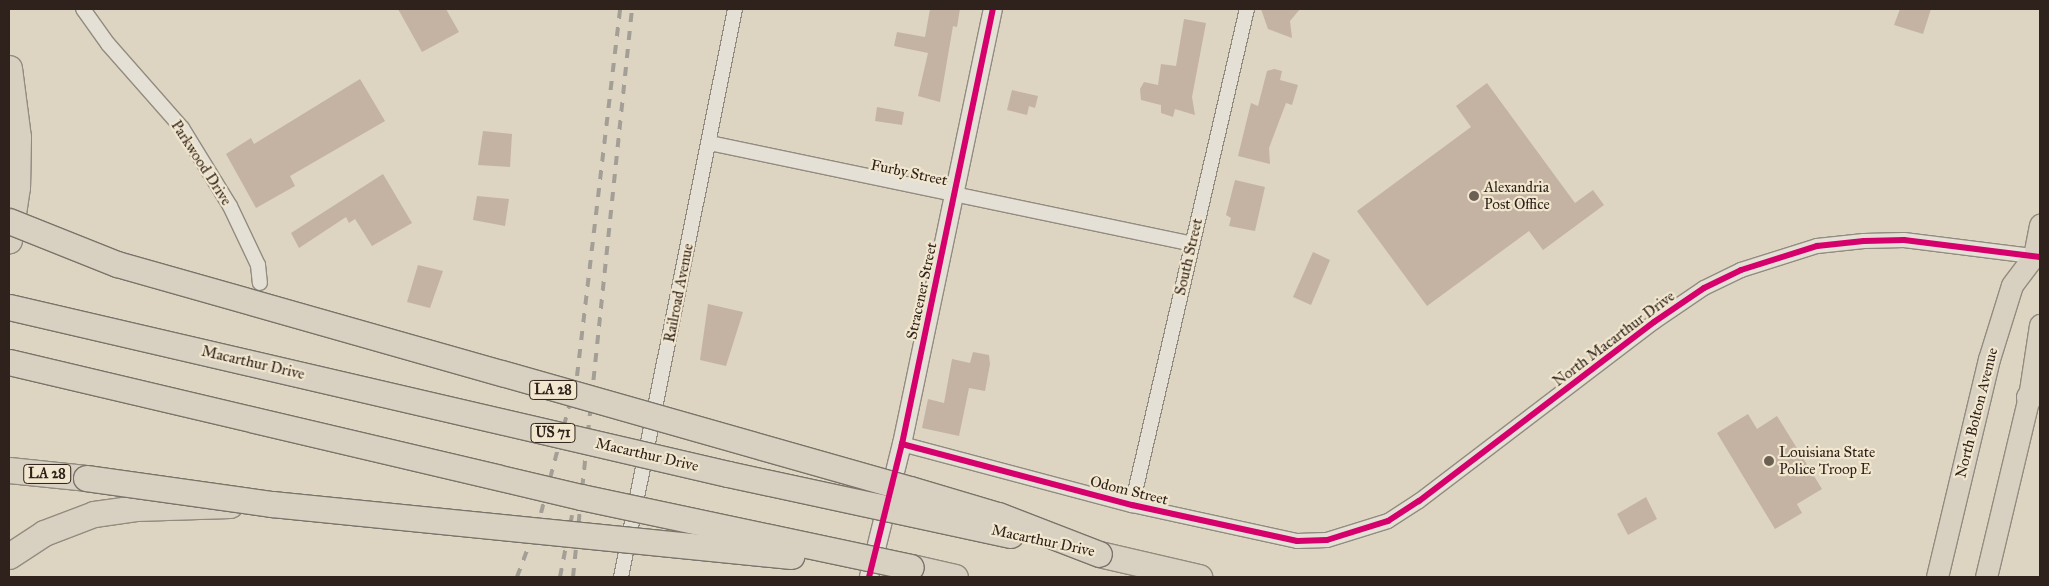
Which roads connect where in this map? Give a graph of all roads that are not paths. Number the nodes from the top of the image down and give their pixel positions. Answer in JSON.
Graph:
{"nodes":[{"id":1,"x":83,"y":9,"type":"edge"},
{"id":2,"x":735,"y":9,"type":"edge"},
{"id":3,"x":993,"y":9,"type":"edge"},
{"id":4,"x":1247,"y":9,"type":"edge"},
{"id":5,"x":9,"y":68,"type":"edge"},
{"id":6,"x":710,"y":143,"type":"junction"},
{"id":7,"x":955,"y":196,"type":"junction"},
{"id":8,"x":9,"y":221,"type":"edge"},
{"id":9,"x":2040,"y":225,"type":"edge"},
{"id":10,"x":9,"y":240,"type":"edge"},
{"id":11,"x":1192,"y":244,"type":"junction"},
{"id":12,"x":2037,"y":256,"type":"edge"},
{"id":13,"x":2040,"y":278,"type":"edge"},
{"id":14,"x":260,"y":283,"type":"dead end"},
{"id":15,"x":9,"y":307,"type":"edge"},
{"id":16,"x":2040,"y":325,"type":"edge"},
{"id":17,"x":9,"y":362,"type":"edge"},
{"id":18,"x":2035,"y":389,"type":"edge"},
{"id":19,"x":902,"y":444,"type":"junction"},
{"id":20,"x":9,"y":470,"type":"edge"},
{"id":21,"x":272,"y":504,"type":"junction"},
{"id":22,"x":1132,"y":505,"type":"junction"},
{"id":23,"x":1353,"y":533,"type":"joint"},
{"id":24,"x":1099,"y":554,"type":"junction"},
{"id":25,"x":9,"y":556,"type":"edge"},
{"id":26,"x":911,"y":567,"type":"junction"},
{"id":27,"x":621,"y":577,"type":"edge"},
{"id":28,"x":869,"y":577,"type":"edge"},
{"id":29,"x":955,"y":577,"type":"edge"},
{"id":30,"x":1199,"y":577,"type":"edge"},
{"id":31,"x":1938,"y":577,"type":"edge"},
{"id":32,"x":1986,"y":577,"type":"edge"}],
"edges":[{"from":1,"to":14,"type":"street","name":"Parkwood Drive"},
{"from":2,"to":6,"type":"street","name":"Railroad Avenue"},
{"from":3,"to":7,"type":"street","name":"Stracener Street"},
{"from":4,"to":11,"type":"street","name":"South Street"},
{"from":5,"to":10,"type":"highway"},
{"from":6,"to":7,"type":"street","name":"Furby Street"},
{"from":6,"to":27,"type":"street","name":"Railroad Avenue"},
{"from":7,"to":11,"type":"street","name":"Furby Street"},
{"from":7,"to":19,"type":"street","name":"Stracener Street"},
{"from":8,"to":24,"type":"highway","number":"LA 28","bridge":true},
{"from":9,"to":12,"type":"main road","name":"North Bolton Avenue"},
{"from":11,"to":22,"type":"street","name":"South Street"},
{"from":12,"to":13,"type":"main road","name":"North Bolton Avenue"},
{"from":12,"to":23,"type":"street","name":"North Macarthur Drive"},
{"from":12,"to":31,"type":"main road","name":"North Bolton Avenue"},
{"from":15,"to":24,"type":"highway","name":"Macarthur Drive","number":"US 71","bridge":true},
{"from":16,"to":18,"type":"main road"},
{"from":17,"to":26,"type":"highway","bridge":true},
{"from":18,"to":32,"type":"main road"},
{"from":19,"to":22,"type":"street","name":"Odom Street"},
{"from":19,"to":28,"type":"street","name":"Stracener Street"},
{"from":20,"to":21,"type":"highway","number":"LA 28","bridge":true},
{"from":21,"to":25,"type":"highway","bridge":true},
{"from":21,"to":26,"type":"highway","number":"LA 28","bridge":true},
{"from":22,"to":23,"type":"street","name":"Odom Street"},
{"from":24,"to":30,"type":"highway","name":"Macarthur Drive","number":"US 71"},
{"from":26,"to":29,"type":"highway"}]}
